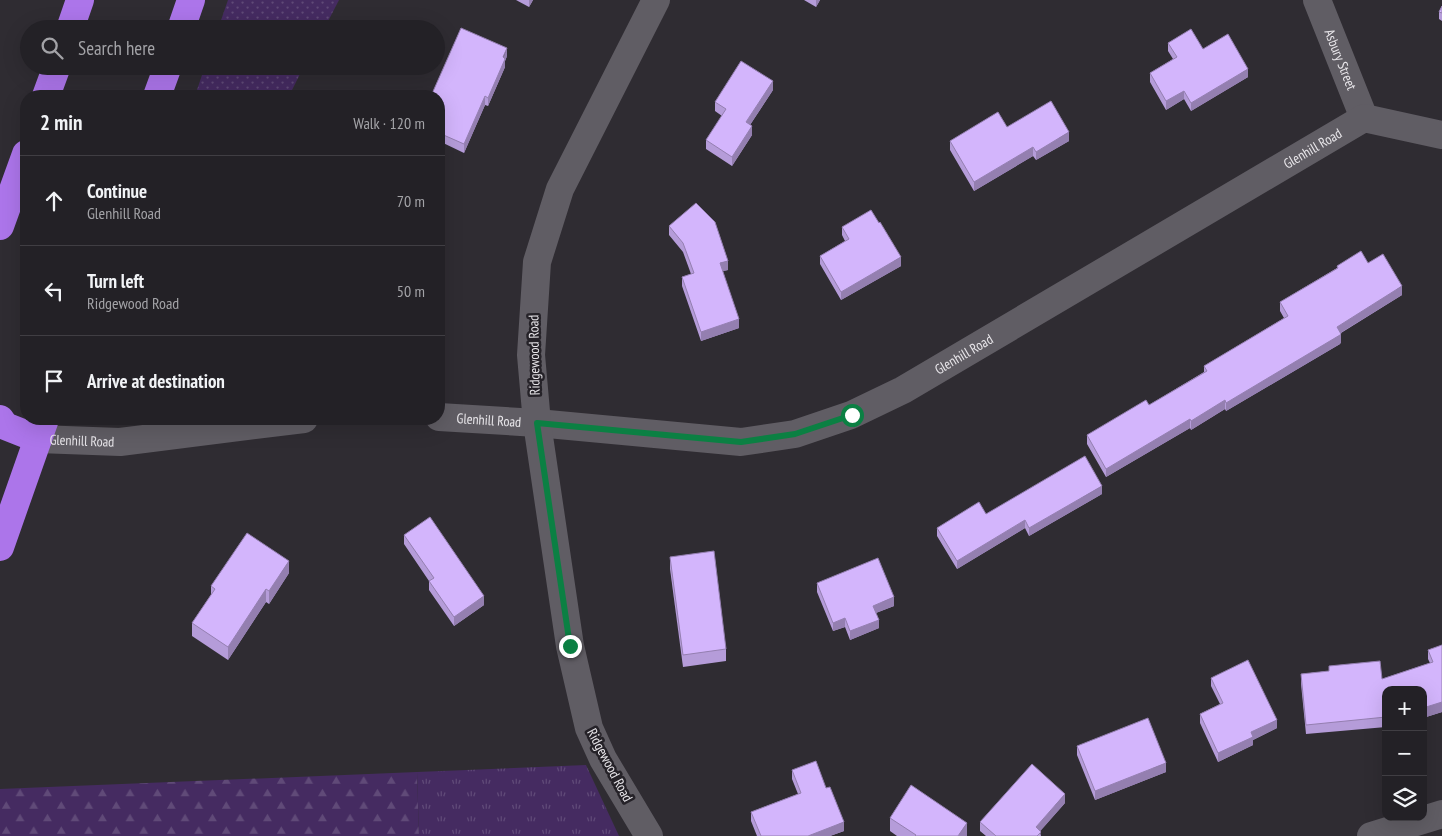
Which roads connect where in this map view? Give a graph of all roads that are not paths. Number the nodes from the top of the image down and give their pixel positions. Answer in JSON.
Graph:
{"nodes":[{"id":1,"x":80,"y":0,"type":"edge"},
{"id":2,"x":191,"y":0,"type":"edge"},
{"id":3,"x":656,"y":0,"type":"edge"},
{"id":4,"x":1317,"y":0,"type":"edge"},
{"id":5,"x":73,"y":20,"type":"edge"},
{"id":6,"x":184,"y":20,"type":"edge"},
{"id":7,"x":54,"y":75,"type":"edge"},
{"id":8,"x":165,"y":75,"type":"edge"},
{"id":9,"x":48,"y":90,"type":"edge"},
{"id":10,"x":159,"y":90,"type":"edge"},
{"id":11,"x":1364,"y":118,"type":"junction"},
{"id":12,"x":1442,"y":135,"type":"edge"},
{"id":13,"x":20,"y":171,"type":"edge"},
{"id":14,"x":0,"y":226,"type":"edge"},
{"id":15,"x":445,"y":417,"type":"edge"},
{"id":16,"x":0,"y":419,"type":"edge"},
{"id":17,"x":537,"y":423,"type":"junction"},
{"id":18,"x":256,"y":425,"type":"edge"},
{"id":19,"x":41,"y":429,"type":"edge"},
{"id":20,"x":0,"y":547,"type":"edge"},
{"id":21,"x":1442,"y":814,"type":"edge"},
{"id":22,"x":649,"y":836,"type":"edge"},
{"id":23,"x":1370,"y":836,"type":"edge"}],
"edges":[{"from":1,"to":5,"type":"highway"},
{"from":2,"to":6,"type":"highway"},
{"from":3,"to":17,"type":"street","name":"Ridgewood Road"},
{"from":4,"to":11,"type":"street","name":"Asbury Street"},
{"from":7,"to":9,"type":"highway"},
{"from":8,"to":10,"type":"highway"},
{"from":11,"to":12,"type":"street"},
{"from":11,"to":17,"type":"street","name":"Glenhill Road"},
{"from":13,"to":14,"type":"highway"},
{"from":15,"to":17,"type":"street","name":"Glenhill Road"},
{"from":16,"to":19,"type":"highway"},
{"from":17,"to":22,"type":"street","name":"Ridgewood Road"},
{"from":18,"to":19,"type":"street","name":"Glenhill Road"},
{"from":19,"to":20,"type":"highway"},
{"from":21,"to":23,"type":"street"}]}
